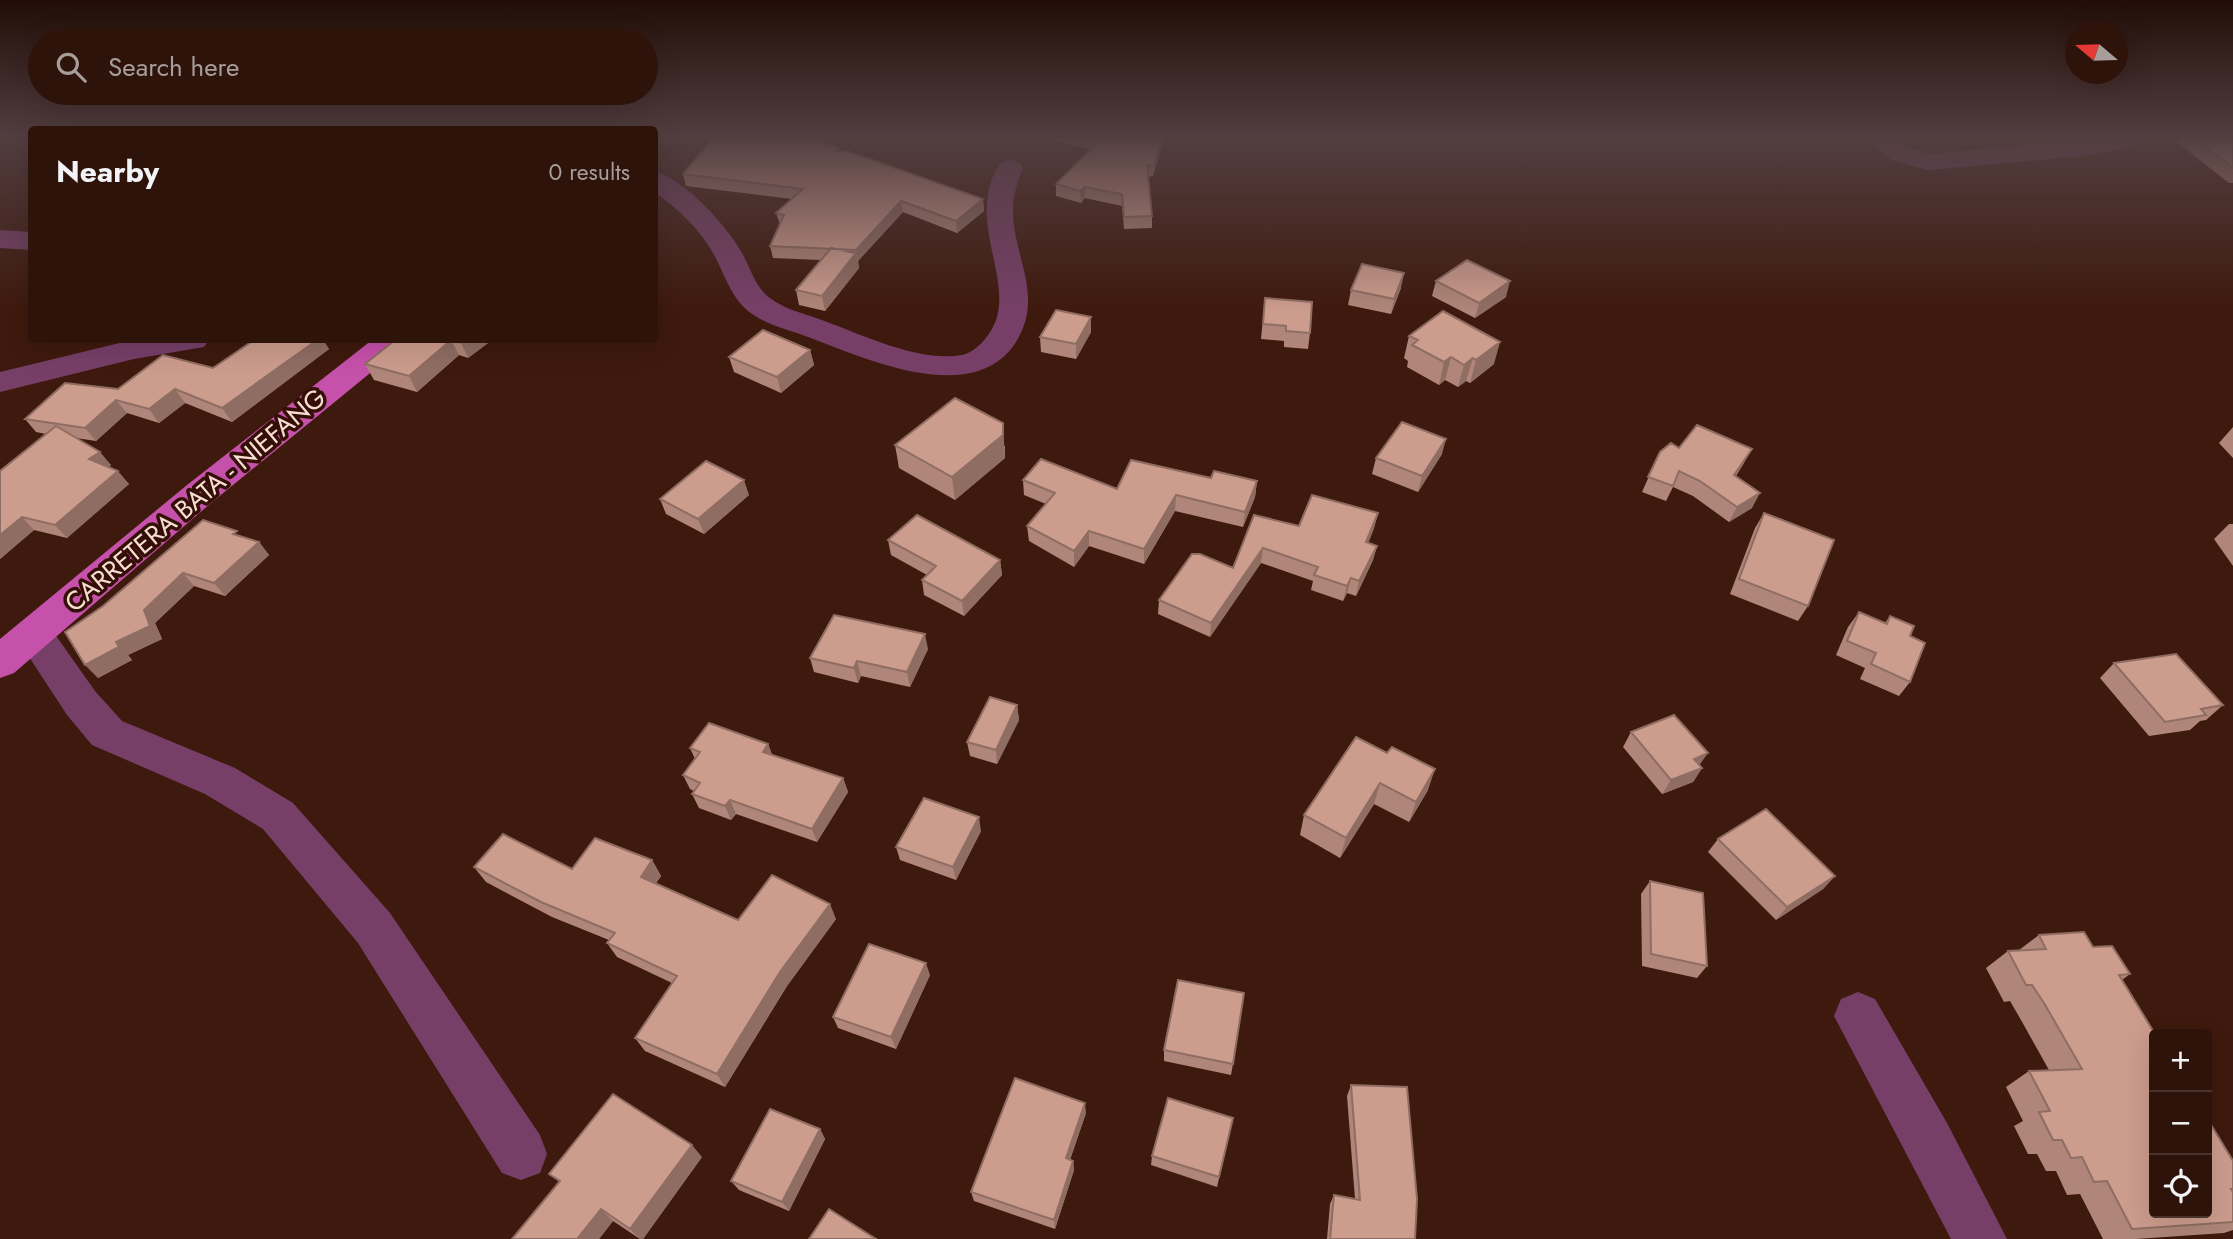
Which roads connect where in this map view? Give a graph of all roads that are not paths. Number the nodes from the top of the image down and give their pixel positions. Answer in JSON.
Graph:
{"nodes":[{"id":1,"x":674,"y":196,"type":"edge"},
{"id":2,"x":999,"y":196,"type":"edge"},
{"id":3,"x":0,"y":239,"type":"edge"},
{"id":4,"x":28,"y":240,"type":"edge"},
{"id":5,"x":174,"y":343,"type":"edge"},
{"id":6,"x":387,"y":343,"type":"edge"},
{"id":7,"x":0,"y":382,"type":"edge"},
{"id":8,"x":33,"y":634,"type":"junction"},
{"id":9,"x":0,"y":662,"type":"edge"},
{"id":10,"x":1858,"y":1016,"type":"dead end"},
{"id":11,"x":520,"y":1154,"type":"dead end"},
{"id":12,"x":1980,"y":1239,"type":"edge"}],
"edges":[{"from":1,"to":2,"type":"street"},
{"from":3,"to":4,"type":"street"},
{"from":5,"to":7,"type":"street"},
{"from":6,"to":8,"type":"main road","name":"CARRETERA BATA - NIEFANG"},
{"from":8,"to":9,"type":"main road","name":"CARRETERA BATA - NIEFANG"},
{"from":8,"to":11,"type":"street"},
{"from":10,"to":12,"type":"street"}]}
